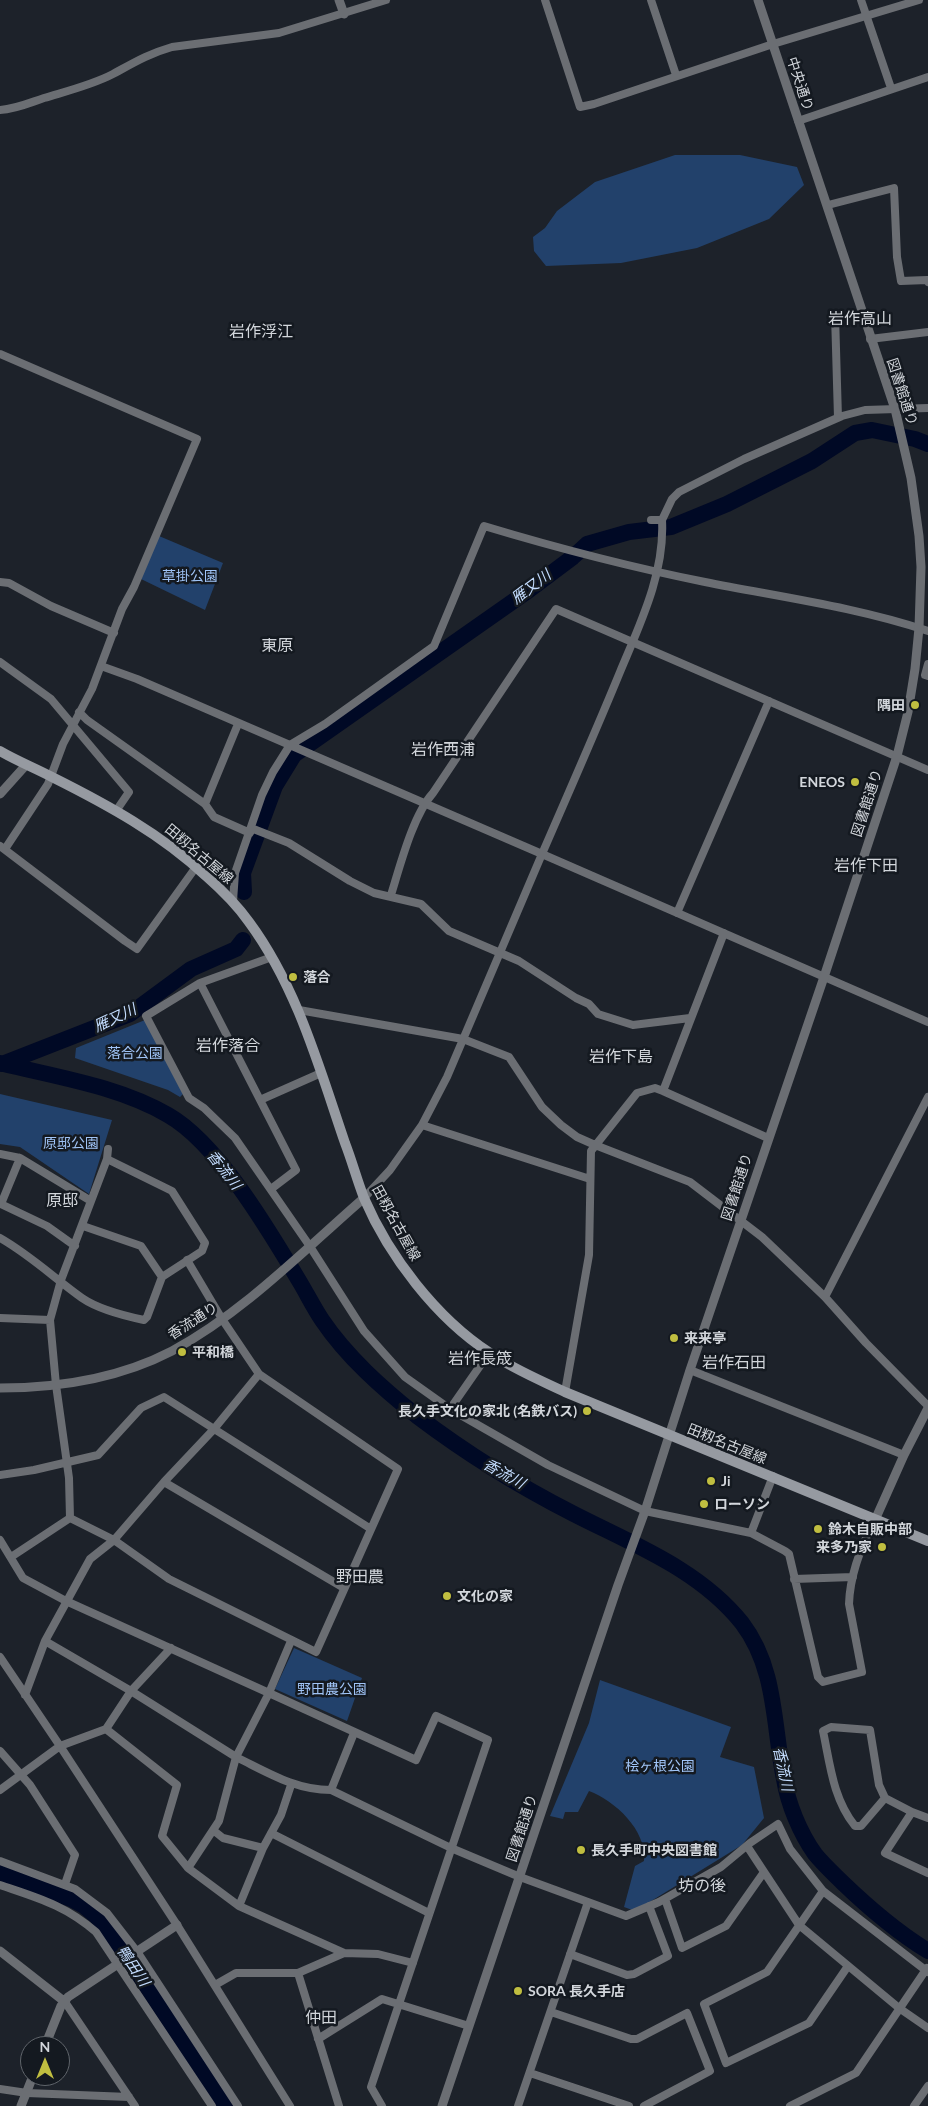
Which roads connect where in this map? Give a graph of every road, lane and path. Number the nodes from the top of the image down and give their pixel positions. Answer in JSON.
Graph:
{"nodes":[{"id":1,"x":339,"y":0,"type":"edge"},
{"id":2,"x":386,"y":0,"type":"edge"},
{"id":3,"x":545,"y":0,"type":"edge"},
{"id":4,"x":651,"y":0,"type":"edge"},
{"id":5,"x":758,"y":0,"type":"edge"},
{"id":6,"x":861,"y":0,"type":"edge"},
{"id":7,"x":919,"y":0,"type":"edge"},
{"id":8,"x":344,"y":14,"type":"junction"},
{"id":9,"x":867,"y":16,"type":"junction"},
{"id":10,"x":773,"y":44,"type":"junction"},
{"id":11,"x":676,"y":75,"type":"junction"},
{"id":12,"x":928,"y":77,"type":"edge"},
{"id":13,"x":891,"y":88,"type":"junction"},
{"id":14,"x":0,"y":110,"type":"edge"},
{"id":15,"x":798,"y":121,"type":"junction"},
{"id":16,"x":816,"y":176,"type":"joint"},
{"id":17,"x":828,"y":205,"type":"junction"},
{"id":18,"x":928,"y":282,"type":"edge"},
{"id":19,"x":835,"y":314,"type":"dead end"},
{"id":20,"x":928,"y":332,"type":"edge"},
{"id":21,"x":870,"y":339,"type":"junction"},
{"id":22,"x":0,"y":354,"type":"edge"},
{"id":23,"x":928,"y":408,"type":"edge"},
{"id":24,"x":895,"y":409,"type":"junction"},
{"id":25,"x":838,"y":418,"type":"junction"},
{"id":26,"x":651,"y":520,"type":"dead end"},
{"id":27,"x":662,"y":521,"type":"junction"},
{"id":28,"x":924,"y":567,"type":"edge"},
{"id":29,"x":657,"y":571,"type":"junction"},
{"id":30,"x":0,"y":582,"type":"edge"},
{"id":31,"x":924,"y":630,"type":"edge"},
{"id":32,"x":114,"y":633,"type":"junction"},
{"id":33,"x":632,"y":642,"type":"junction"},
{"id":34,"x":0,"y":662,"type":"edge"},
{"id":35,"x":928,"y":664,"type":"edge"},
{"id":36,"x":101,"y":666,"type":"junction"},
{"id":37,"x":928,"y":676,"type":"edge"},
{"id":38,"x":769,"y":701,"type":"junction"},
{"id":39,"x":79,"y":712,"type":"junction"},
{"id":40,"x":238,"y":724,"type":"junction"},
{"id":41,"x":72,"y":726,"type":"junction"},
{"id":42,"x":290,"y":745,"type":"junction"},
{"id":43,"x":0,"y":751,"type":"edge"},
{"id":44,"x":897,"y":756,"type":"junction"},
{"id":45,"x":26,"y":765,"type":"junction"},
{"id":46,"x":928,"y":770,"type":"edge"},
{"id":47,"x":50,"y":775,"type":"junction"},
{"id":48,"x":0,"y":794,"type":"edge"},
{"id":49,"x":423,"y":803,"type":"junction"},
{"id":50,"x":205,"y":804,"type":"junction"},
{"id":51,"x":116,"y":811,"type":"junction"},
{"id":52,"x":251,"y":830,"type":"junction"},
{"id":53,"x":2,"y":847,"type":"edge"},
{"id":54,"x":542,"y":854,"type":"junction"},
{"id":55,"x":196,"y":867,"type":"junction"},
{"id":56,"x":391,"y":895,"type":"junction"},
{"id":57,"x":233,"y":901,"type":"junction"},
{"id":58,"x":677,"y":913,"type":"junction"},
{"id":59,"x":724,"y":933,"type":"junction"},
{"id":60,"x":501,"y":954,"type":"junction"},
{"id":61,"x":272,"y":957,"type":"junction"},
{"id":62,"x":824,"y":977,"type":"junction"},
{"id":63,"x":200,"y":983,"type":"junction"},
{"id":64,"x":299,"y":1010,"type":"junction"},
{"id":65,"x":690,"y":1018,"type":"junction"},
{"id":66,"x":928,"y":1022,"type":"edge"},
{"id":67,"x":463,"y":1039,"type":"junction"},
{"id":68,"x":321,"y":1073,"type":"junction"},
{"id":69,"x":663,"y":1091,"type":"junction"},
{"id":70,"x":928,"y":1096,"type":"edge"},
{"id":71,"x":260,"y":1100,"type":"junction"},
{"id":72,"x":422,"y":1125,"type":"junction"},
{"id":73,"x":768,"y":1138,"type":"junction"},
{"id":74,"x":595,"y":1145,"type":"junction"},
{"id":75,"x":108,"y":1149,"type":"dead end"},
{"id":76,"x":0,"y":1154,"type":"edge"},
{"id":77,"x":20,"y":1158,"type":"junction"},
{"id":78,"x":107,"y":1159,"type":"junction"},
{"id":79,"x":590,"y":1179,"type":"junction"},
{"id":80,"x":271,"y":1189,"type":"junction"},
{"id":81,"x":364,"y":1198,"type":"junction"},
{"id":82,"x":90,"y":1202,"type":"junction"},
{"id":83,"x":741,"y":1222,"type":"junction"},
{"id":84,"x":82,"y":1226,"type":"junction"},
{"id":85,"x":0,"y":1238,"type":"edge"},
{"id":86,"x":75,"y":1246,"type":"junction"},
{"id":87,"x":307,"y":1247,"type":"junction"},
{"id":88,"x":187,"y":1260,"type":"junction"},
{"id":89,"x":162,"y":1277,"type":"junction"},
{"id":90,"x":61,"y":1280,"type":"junction"},
{"id":91,"x":825,"y":1297,"type":"junction"},
{"id":92,"x":0,"y":1318,"type":"edge"},
{"id":93,"x":222,"y":1319,"type":"junction"},
{"id":94,"x":50,"y":1320,"type":"junction"},
{"id":95,"x":489,"y":1353,"type":"junction"},
{"id":96,"x":690,"y":1370,"type":"junction"},
{"id":97,"x":259,"y":1374,"type":"junction"},
{"id":98,"x":56,"y":1385,"type":"junction"},
{"id":99,"x":0,"y":1388,"type":"edge"},
{"id":100,"x":565,"y":1392,"type":"junction"},
{"id":101,"x":928,"y":1408,"type":"edge"},
{"id":102,"x":450,"y":1409,"type":"junction"},
{"id":103,"x":214,"y":1429,"type":"junction"},
{"id":104,"x":669,"y":1436,"type":"junction"},
{"id":105,"x":904,"y":1455,"type":"junction"},
{"id":106,"x":66,"y":1462,"type":"junction"},
{"id":107,"x":0,"y":1475,"type":"edge"},
{"id":108,"x":773,"y":1476,"type":"junction"},
{"id":109,"x":164,"y":1482,"type":"junction"},
{"id":110,"x":645,"y":1511,"type":"junction"},
{"id":111,"x":70,"y":1518,"type":"junction"},
{"id":112,"x":875,"y":1520,"type":"junction"},
{"id":113,"x":371,"y":1529,"type":"junction"},
{"id":114,"x":751,"y":1533,"type":"junction"},
{"id":115,"x":0,"y":1540,"type":"edge"},
{"id":116,"x":114,"y":1540,"type":"junction"},
{"id":117,"x":928,"y":1541,"type":"edge"},
{"id":118,"x":10,"y":1557,"type":"junction"},
{"id":119,"x":853,"y":1577,"type":"junction"},
{"id":120,"x":794,"y":1579,"type":"junction"},
{"id":121,"x":344,"y":1588,"type":"junction"},
{"id":122,"x":66,"y":1601,"type":"junction"},
{"id":123,"x":45,"y":1641,"type":"junction"},
{"id":124,"x":291,"y":1641,"type":"junction"},
{"id":125,"x":170,"y":1648,"type":"junction"},
{"id":126,"x":0,"y":1657,"type":"edge"},
{"id":127,"x":131,"y":1691,"type":"junction"},
{"id":128,"x":268,"y":1693,"type":"junction"},
{"id":129,"x":25,"y":1695,"type":"junction"},
{"id":130,"x":106,"y":1730,"type":"junction"},
{"id":131,"x":354,"y":1734,"type":"junction"},
{"id":132,"x":60,"y":1746,"type":"junction"},
{"id":133,"x":0,"y":1751,"type":"edge"},
{"id":134,"x":236,"y":1757,"type":"junction"},
{"id":135,"x":20,"y":1775,"type":"junction"},
{"id":136,"x":291,"y":1785,"type":"junction"},
{"id":137,"x":0,"y":1790,"type":"edge"},
{"id":138,"x":331,"y":1790,"type":"junction"},
{"id":139,"x":885,"y":1798,"type":"junction"},
{"id":140,"x":912,"y":1812,"type":"junction"},
{"id":141,"x":928,"y":1818,"type":"edge"},
{"id":142,"x":213,"y":1830,"type":"junction"},
{"id":143,"x":271,"y":1833,"type":"junction"},
{"id":144,"x":747,"y":1846,"type":"junction"},
{"id":145,"x":263,"y":1848,"type":"junction"},
{"id":146,"x":451,"y":1848,"type":"junction"},
{"id":147,"x":0,"y":1861,"type":"edge"},
{"id":148,"x":188,"y":1868,"type":"junction"},
{"id":149,"x":764,"y":1872,"type":"junction"},
{"id":150,"x":928,"y":1874,"type":"edge"},
{"id":151,"x":520,"y":1878,"type":"junction"},
{"id":152,"x":65,"y":1884,"type":"junction"},
{"id":153,"x":0,"y":1885,"type":"edge"},
{"id":154,"x":822,"y":1891,"type":"junction"},
{"id":155,"x":665,"y":1899,"type":"junction"},
{"id":156,"x":588,"y":1902,"type":"junction"},
{"id":157,"x":239,"y":1906,"type":"junction"},
{"id":158,"x":649,"y":1906,"type":"junction"},
{"id":159,"x":429,"y":1912,"type":"junction"},
{"id":160,"x":799,"y":1925,"type":"junction"},
{"id":161,"x":177,"y":1926,"type":"junction"},
{"id":162,"x":136,"y":1954,"type":"junction"},
{"id":163,"x":344,"y":1954,"type":"junction"},
{"id":164,"x":570,"y":1954,"type":"junction"},
{"id":165,"x":1,"y":1955,"type":"edge"},
{"id":166,"x":413,"y":1963,"type":"junction"},
{"id":167,"x":120,"y":1964,"type":"junction"},
{"id":168,"x":848,"y":1966,"type":"junction"},
{"id":169,"x":927,"y":1970,"type":"edge"},
{"id":170,"x":298,"y":1973,"type":"junction"},
{"id":171,"x":215,"y":1985,"type":"junction"},
{"id":172,"x":65,"y":2002,"type":"junction"},
{"id":173,"x":398,"y":2004,"type":"junction"},
{"id":174,"x":899,"y":2008,"type":"junction"},
{"id":175,"x":551,"y":2012,"type":"junction"},
{"id":176,"x":468,"y":2026,"type":"junction"},
{"id":177,"x":928,"y":2028,"type":"edge"},
{"id":178,"x":50,"y":2036,"type":"edge"},
{"id":179,"x":318,"y":2039,"type":"junction"},
{"id":180,"x":530,"y":2072,"type":"junction"},
{"id":181,"x":29,"y":2086,"type":"edge"},
{"id":182,"x":927,"y":2088,"type":"edge"},
{"id":183,"x":0,"y":2089,"type":"edge"},
{"id":184,"x":26,"y":2093,"type":"junction"},
{"id":185,"x":129,"y":2097,"type":"junction"},
{"id":186,"x":21,"y":2106,"type":"edge"},
{"id":187,"x":136,"y":2106,"type":"edge"},
{"id":188,"x":212,"y":2106,"type":"edge"},
{"id":189,"x":238,"y":2106,"type":"edge"},
{"id":190,"x":290,"y":2106,"type":"edge"},
{"id":191,"x":338,"y":2106,"type":"edge"},
{"id":192,"x":382,"y":2106,"type":"edge"},
{"id":193,"x":442,"y":2106,"type":"edge"},
{"id":194,"x":518,"y":2106,"type":"edge"},
{"id":195,"x":629,"y":2106,"type":"edge"},
{"id":196,"x":644,"y":2106,"type":"edge"},
{"id":197,"x":790,"y":2106,"type":"edge"},
{"id":198,"x":914,"y":2106,"type":"edge"}],
"edges":[{"from":1,"to":8,"type":"street"},
{"from":2,"to":8,"type":"street"},
{"from":3,"to":11,"type":"street"},
{"from":4,"to":11,"type":"street"},
{"from":5,"to":10,"type":"street","name":"中央通り"},
{"from":6,"to":9,"type":"street"},
{"from":7,"to":9,"type":"street"},
{"from":8,"to":14,"type":"street"},
{"from":9,"to":10,"type":"street"},
{"from":9,"to":13,"type":"street"},
{"from":10,"to":11,"type":"street"},
{"from":10,"to":15,"type":"street","name":"中央通り"},
{"from":12,"to":13,"type":"street"},
{"from":13,"to":15,"type":"street"},
{"from":15,"to":16,"type":"street","name":"中央通り"},
{"from":16,"to":17,"type":"street","name":"図書館通り"},
{"from":17,"to":18,"type":"street"},
{"from":17,"to":21,"type":"street","name":"図書館通り"},
{"from":19,"to":25,"type":"street"},
{"from":20,"to":21,"type":"street"},
{"from":21,"to":24,"type":"street","name":"図書館通り"},
{"from":22,"to":32,"type":"street"},
{"from":23,"to":24,"type":"street"},
{"from":24,"to":25,"type":"street"},
{"from":24,"to":28,"type":"street","name":"図書館通り"},
{"from":25,"to":27,"type":"street"},
{"from":26,"to":27,"type":"street"},
{"from":27,"to":29,"type":"street"},
{"from":28,"to":31,"type":"street","name":"図書館通り"},
{"from":29,"to":31,"type":"street"},
{"from":29,"to":33,"type":"street"},
{"from":29,"to":42,"type":"street"},
{"from":30,"to":32,"type":"street"},
{"from":31,"to":44,"type":"street","name":"図書館通り"},
{"from":32,"to":36,"type":"street"},
{"from":33,"to":38,"type":"street"},
{"from":33,"to":49,"type":"street"},
{"from":33,"to":54,"type":"street"},
{"from":34,"to":41,"type":"street"},
{"from":35,"to":37,"type":"street"},
{"from":36,"to":39,"type":"street"},
{"from":36,"to":40,"type":"street"},
{"from":38,"to":44,"type":"street"},
{"from":38,"to":58,"type":"street"},
{"from":39,"to":41,"type":"street"},
{"from":39,"to":50,"type":"street"},
{"from":40,"to":42,"type":"street"},
{"from":40,"to":50,"type":"street"},
{"from":41,"to":47,"type":"street"},
{"from":41,"to":51,"type":"street"},
{"from":42,"to":49,"type":"street"},
{"from":42,"to":52,"type":"street"},
{"from":43,"to":45,"type":"main road","name":"田籾名古屋線"},
{"from":44,"to":46,"type":"street"},
{"from":44,"to":62,"type":"street","name":"図書館通り"},
{"from":45,"to":47,"type":"main road","name":"田籾名古屋線"},
{"from":45,"to":48,"type":"street"},
{"from":47,"to":51,"type":"main road","name":"田籾名古屋線"},
{"from":47,"to":53,"type":"street"},
{"from":49,"to":54,"type":"street"},
{"from":49,"to":56,"type":"street"},
{"from":50,"to":52,"type":"street"},
{"from":51,"to":55,"type":"main road","name":"田籾名古屋線"},
{"from":52,"to":56,"type":"street"},
{"from":52,"to":57,"type":"street"},
{"from":53,"to":55,"type":"street"},
{"from":54,"to":58,"type":"street"},
{"from":54,"to":60,"type":"street"},
{"from":55,"to":57,"type":"main road","name":"田籾名古屋線"},
{"from":56,"to":60,"type":"street"},
{"from":57,"to":61,"type":"main road","name":"田籾名古屋線"},
{"from":58,"to":59,"type":"street"},
{"from":59,"to":62,"type":"street"},
{"from":59,"to":65,"type":"street"},
{"from":60,"to":65,"type":"street"},
{"from":60,"to":67,"type":"street"},
{"from":61,"to":63,"type":"street"},
{"from":61,"to":64,"type":"main road","name":"田籾名古屋線"},
{"from":62,"to":66,"type":"street"},
{"from":62,"to":73,"type":"street","name":"図書館通り"},
{"from":63,"to":71,"type":"street"},
{"from":63,"to":80,"type":"street"},
{"from":64,"to":67,"type":"street"},
{"from":64,"to":68,"type":"main road","name":"田籾名古屋線"},
{"from":65,"to":69,"type":"street"},
{"from":67,"to":72,"type":"street"},
{"from":67,"to":74,"type":"street"},
{"from":68,"to":71,"type":"street"},
{"from":68,"to":81,"type":"main road","name":"田籾名古屋線"},
{"from":69,"to":73,"type":"street"},
{"from":69,"to":74,"type":"street"},
{"from":70,"to":91,"type":"street"},
{"from":71,"to":80,"type":"street"},
{"from":72,"to":79,"type":"street"},
{"from":72,"to":81,"type":"street"},
{"from":73,"to":83,"type":"street","name":"図書館通り"},
{"from":74,"to":79,"type":"street"},
{"from":74,"to":83,"type":"street"},
{"from":75,"to":78,"type":"street"},
{"from":76,"to":77,"type":"street"},
{"from":77,"to":82,"type":"street"},
{"from":77,"to":86,"type":"street"},
{"from":78,"to":82,"type":"street"},
{"from":78,"to":88,"type":"street"},
{"from":79,"to":100,"type":"street"},
{"from":80,"to":87,"type":"street"},
{"from":81,"to":87,"type":"street","name":"香流通り"},
{"from":81,"to":95,"type":"main road","name":"田籾名古屋線"},
{"from":82,"to":84,"type":"street"},
{"from":83,"to":91,"type":"street"},
{"from":83,"to":96,"type":"street","name":"図書館通り"},
{"from":84,"to":86,"type":"street"},
{"from":84,"to":89,"type":"street"},
{"from":85,"to":90,"type":"street"},
{"from":86,"to":90,"type":"street"},
{"from":87,"to":93,"type":"street","name":"香流通り"},
{"from":87,"to":102,"type":"street"},
{"from":88,"to":89,"type":"street"},
{"from":88,"to":93,"type":"street"},
{"from":89,"to":90,"type":"street"},
{"from":90,"to":94,"type":"street"},
{"from":91,"to":101,"type":"street"},
{"from":92,"to":94,"type":"street"},
{"from":93,"to":97,"type":"street"},
{"from":93,"to":98,"type":"street","name":"香流通り"},
{"from":94,"to":98,"type":"street"},
{"from":95,"to":100,"type":"main road","name":"田籾名古屋線"},
{"from":95,"to":102,"type":"street"},
{"from":96,"to":104,"type":"street","name":"図書館通り"},
{"from":96,"to":105,"type":"street"},
{"from":97,"to":103,"type":"street"},
{"from":97,"to":113,"type":"street"},
{"from":98,"to":99,"type":"street","name":"香流通り"},
{"from":98,"to":106,"type":"street"},
{"from":100,"to":104,"type":"main road","name":"田籾名古屋線"},
{"from":101,"to":105,"type":"street"},
{"from":102,"to":110,"type":"street"},
{"from":103,"to":106,"type":"street"},
{"from":103,"to":109,"type":"street"},
{"from":103,"to":113,"type":"street"},
{"from":104,"to":108,"type":"main road","name":"田籾名古屋線"},
{"from":104,"to":110,"type":"street","name":"図書館通り"},
{"from":105,"to":112,"type":"street"},
{"from":106,"to":107,"type":"street"},
{"from":106,"to":111,"type":"street"},
{"from":108,"to":112,"type":"main road","name":"田籾名古屋線"},
{"from":108,"to":114,"type":"street"},
{"from":109,"to":116,"type":"street"},
{"from":109,"to":121,"type":"street"},
{"from":110,"to":114,"type":"street"},
{"from":110,"to":151,"type":"street","name":"図書館通り"},
{"from":111,"to":116,"type":"street"},
{"from":111,"to":118,"type":"street"},
{"from":112,"to":117,"type":"main road","name":"田籾名古屋線"},
{"from":112,"to":119,"type":"street"},
{"from":113,"to":121,"type":"street"},
{"from":114,"to":120,"type":"street"},
{"from":115,"to":118,"type":"street"},
{"from":116,"to":122,"type":"street"},
{"from":116,"to":124,"type":"street"},
{"from":118,"to":122,"type":"street"},
{"from":119,"to":120,"type":"street"},
{"from":119,"to":120,"type":"street"},
{"from":121,"to":124,"type":"street"},
{"from":122,"to":123,"type":"street"},
{"from":122,"to":125,"type":"street"},
{"from":123,"to":127,"type":"street"},
{"from":123,"to":129,"type":"street"},
{"from":124,"to":128,"type":"street"},
{"from":125,"to":127,"type":"street"},
{"from":125,"to":128,"type":"street"},
{"from":126,"to":129,"type":"street"},
{"from":127,"to":130,"type":"street"},
{"from":127,"to":134,"type":"street"},
{"from":128,"to":131,"type":"street"},
{"from":128,"to":134,"type":"street"},
{"from":129,"to":132,"type":"street"},
{"from":130,"to":132,"type":"street"},
{"from":130,"to":148,"type":"street"},
{"from":131,"to":138,"type":"street"},
{"from":131,"to":146,"type":"street"},
{"from":132,"to":135,"type":"street"},
{"from":132,"to":161,"type":"street"},
{"from":133,"to":135,"type":"street"},
{"from":134,"to":136,"type":"street"},
{"from":134,"to":142,"type":"street"},
{"from":135,"to":137,"type":"street"},
{"from":135,"to":152,"type":"street"},
{"from":136,"to":138,"type":"street"},
{"from":136,"to":143,"type":"street"},
{"from":138,"to":146,"type":"street"},
{"from":139,"to":139,"type":"street"},
{"from":139,"to":140,"type":"street"},
{"from":140,"to":141,"type":"street"},
{"from":140,"to":150,"type":"street"},
{"from":142,"to":145,"type":"street"},
{"from":142,"to":148,"type":"street"},
{"from":143,"to":145,"type":"street"},
{"from":143,"to":159,"type":"street"},
{"from":144,"to":149,"type":"street"},
{"from":144,"to":154,"type":"street"},
{"from":144,"to":155,"type":"street"},
{"from":145,"to":157,"type":"street"},
{"from":146,"to":151,"type":"street"},
{"from":146,"to":159,"type":"street"},
{"from":147,"to":152,"type":"street"},
{"from":148,"to":157,"type":"street"},
{"from":149,"to":155,"type":"street"},
{"from":149,"to":160,"type":"street"},
{"from":151,"to":156,"type":"street"},
{"from":151,"to":176,"type":"street","name":"図書館通り"},
{"from":152,"to":162,"type":"street"},
{"from":153,"to":167,"type":"street"},
{"from":154,"to":160,"type":"street"},
{"from":154,"to":169,"type":"street"},
{"from":155,"to":158,"type":"street"},
{"from":156,"to":158,"type":"street"},
{"from":156,"to":164,"type":"street"},
{"from":157,"to":163,"type":"street"},
{"from":158,"to":164,"type":"street"},
{"from":159,"to":166,"type":"street"},
{"from":160,"to":168,"type":"street"},
{"from":160,"to":168,"type":"street"},
{"from":161,"to":162,"type":"street"},
{"from":161,"to":171,"type":"street"},
{"from":162,"to":167,"type":"street"},
{"from":162,"to":189,"type":"street"},
{"from":163,"to":166,"type":"street"},
{"from":163,"to":170,"type":"street"},
{"from":164,"to":175,"type":"street"},
{"from":165,"to":172,"type":"street"},
{"from":166,"to":173,"type":"street"},
{"from":167,"to":172,"type":"street"},
{"from":167,"to":188,"type":"street"},
{"from":168,"to":174,"type":"street"},
{"from":169,"to":174,"type":"street"},
{"from":170,"to":171,"type":"street"},
{"from":170,"to":179,"type":"street"},
{"from":171,"to":190,"type":"street"},
{"from":172,"to":178,"type":"street"},
{"from":172,"to":185,"type":"street"},
{"from":173,"to":176,"type":"street"},
{"from":173,"to":179,"type":"street"},
{"from":173,"to":192,"type":"street"},
{"from":174,"to":177,"type":"street"},
{"from":174,"to":197,"type":"street"},
{"from":175,"to":180,"type":"street"},
{"from":175,"to":196,"type":"street"},
{"from":176,"to":193,"type":"street","name":"図書館通り"},
{"from":179,"to":191,"type":"street"},
{"from":180,"to":194,"type":"street"},
{"from":180,"to":195,"type":"street"},
{"from":181,"to":184,"type":"street"},
{"from":182,"to":198,"type":"street"},
{"from":183,"to":184,"type":"street"},
{"from":184,"to":185,"type":"street"},
{"from":184,"to":186,"type":"street"},
{"from":185,"to":187,"type":"street"}]}
